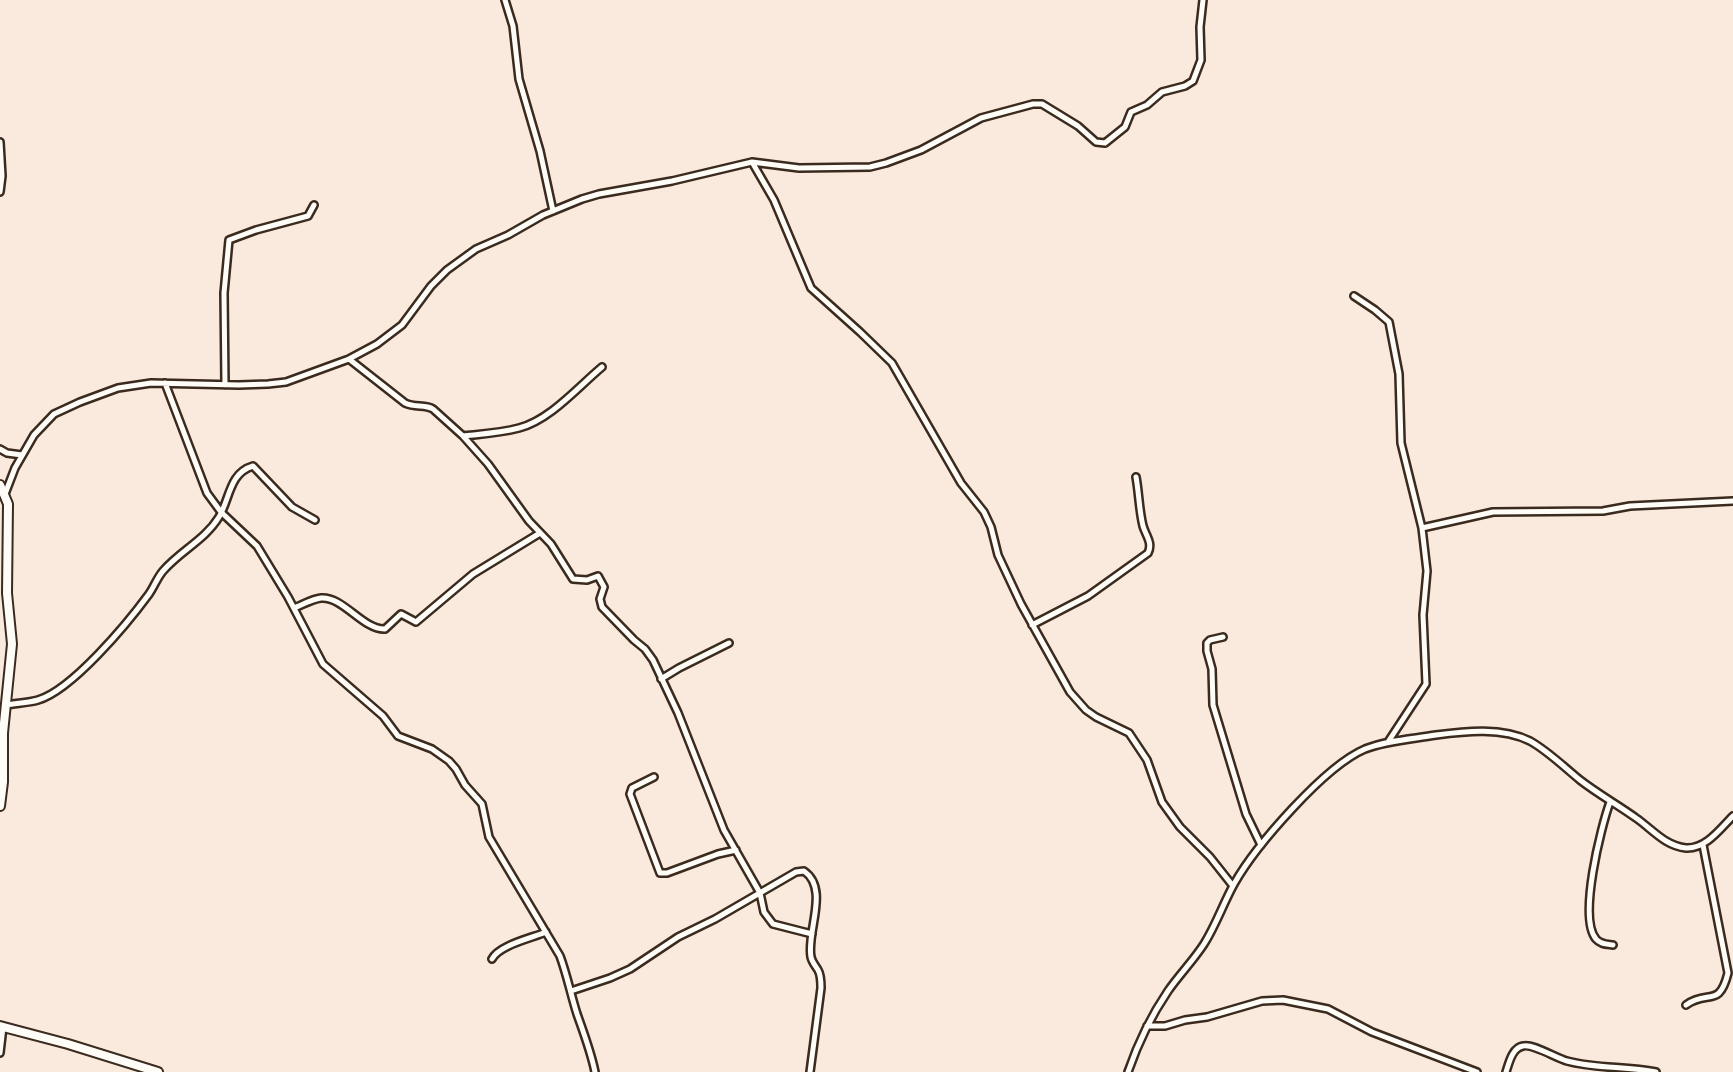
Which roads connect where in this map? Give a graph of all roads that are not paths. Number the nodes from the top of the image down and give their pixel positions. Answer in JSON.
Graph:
{"nodes":[{"id":1,"x":505,"y":0,"type":"edge"},
{"id":2,"x":1203,"y":0,"type":"edge"},
{"id":3,"x":0,"y":142,"type":"edge"},
{"id":4,"x":752,"y":162,"type":"junction"},
{"id":5,"x":0,"y":192,"type":"edge"},
{"id":6,"x":314,"y":205,"type":"dead end"},
{"id":7,"x":553,"y":211,"type":"junction"},
{"id":8,"x":1354,"y":296,"type":"dead end"},
{"id":9,"x":349,"y":359,"type":"junction"},
{"id":10,"x":602,"y":367,"type":"dead end"},
{"id":11,"x":165,"y":383,"type":"junction"},
{"id":12,"x":225,"y":385,"type":"junction"},
{"id":13,"x":463,"y":436,"type":"junction"},
{"id":14,"x":0,"y":449,"type":"edge"},
{"id":15,"x":22,"y":455,"type":"junction"},
{"id":16,"x":1136,"y":477,"type":"dead end"},
{"id":17,"x":0,"y":485,"type":"edge"},
{"id":18,"x":5,"y":494,"type":"junction"},
{"id":19,"x":1733,"y":501,"type":"edge"},
{"id":20,"x":221,"y":512,"type":"junction"},
{"id":21,"x":315,"y":520,"type":"dead end"},
{"id":22,"x":1422,"y":528,"type":"junction"},
{"id":23,"x":540,"y":533,"type":"junction"},
{"id":24,"x":294,"y":608,"type":"junction"},
{"id":25,"x":1032,"y":625,"type":"junction"},
{"id":26,"x":1223,"y":637,"type":"dead end"},
{"id":27,"x":729,"y":643,"type":"dead end"},
{"id":28,"x":662,"y":679,"type":"junction"},
{"id":29,"x":6,"y":705,"type":"junction"},
{"id":30,"x":1388,"y":742,"type":"junction"},
{"id":31,"x":654,"y":777,"type":"dead end"},
{"id":32,"x":1610,"y":802,"type":"junction"},
{"id":33,"x":0,"y":806,"type":"edge"},
{"id":34,"x":1733,"y":816,"type":"edge"},
{"id":35,"x":1703,"y":844,"type":"junction"},
{"id":36,"x":1261,"y":845,"type":"junction"},
{"id":37,"x":736,"y":850,"type":"junction"},
{"id":38,"x":1233,"y":886,"type":"junction"},
{"id":39,"x":760,"y":893,"type":"junction"},
{"id":40,"x":546,"y":932,"type":"junction"},
{"id":41,"x":812,"y":934,"type":"junction"},
{"id":42,"x":1613,"y":945,"type":"dead end"},
{"id":43,"x":492,"y":959,"type":"dead end"},
{"id":44,"x":571,"y":990,"type":"junction"},
{"id":45,"x":1686,"y":1005,"type":"dead end"},
{"id":46,"x":2,"y":1026,"type":"edge"},
{"id":47,"x":1147,"y":1026,"type":"junction"},
{"id":48,"x":0,"y":1053,"type":"edge"},
{"id":49,"x":158,"y":1072,"type":"edge"},
{"id":50,"x":595,"y":1072,"type":"edge"},
{"id":51,"x":810,"y":1072,"type":"edge"},
{"id":52,"x":1128,"y":1072,"type":"edge"},
{"id":53,"x":1477,"y":1072,"type":"edge"},
{"id":54,"x":1506,"y":1072,"type":"edge"},
{"id":55,"x":1656,"y":1072,"type":"edge"}],
"edges":[{"from":1,"to":7,"type":"street"},
{"from":2,"to":4,"type":"street"},
{"from":3,"to":5,"type":"street"},
{"from":4,"to":7,"type":"street"},
{"from":4,"to":25,"type":"street"},
{"from":6,"to":12,"type":"street"},
{"from":7,"to":9,"type":"street"},
{"from":8,"to":22,"type":"street"},
{"from":9,"to":12,"type":"street"},
{"from":9,"to":13,"type":"street"},
{"from":10,"to":13,"type":"street"},
{"from":11,"to":12,"type":"street"},
{"from":11,"to":15,"type":"street"},
{"from":11,"to":20,"type":"street"},
{"from":13,"to":23,"type":"street"},
{"from":14,"to":15,"type":"street"},
{"from":15,"to":18,"type":"street"},
{"from":16,"to":25,"type":"street"},
{"from":17,"to":18,"type":"street"},
{"from":18,"to":29,"type":"street"},
{"from":19,"to":22,"type":"street"},
{"from":20,"to":21,"type":"street"},
{"from":20,"to":24,"type":"street"},
{"from":20,"to":29,"type":"street"},
{"from":22,"to":30,"type":"street"},
{"from":23,"to":24,"type":"street"},
{"from":23,"to":28,"type":"street"},
{"from":24,"to":40,"type":"street"},
{"from":25,"to":38,"type":"street"},
{"from":26,"to":36,"type":"street"},
{"from":27,"to":28,"type":"street"},
{"from":28,"to":37,"type":"street"},
{"from":29,"to":33,"type":"street"},
{"from":30,"to":32,"type":"street"},
{"from":30,"to":36,"type":"street"},
{"from":31,"to":37,"type":"street"},
{"from":32,"to":35,"type":"street"},
{"from":32,"to":42,"type":"street"},
{"from":34,"to":35,"type":"street"},
{"from":35,"to":45,"type":"street"},
{"from":36,"to":38,"type":"street"},
{"from":37,"to":39,"type":"street"},
{"from":38,"to":47,"type":"street"},
{"from":39,"to":41,"type":"street"},
{"from":39,"to":41,"type":"street"},
{"from":39,"to":44,"type":"street"},
{"from":40,"to":43,"type":"street"},
{"from":40,"to":44,"type":"street"},
{"from":41,"to":51,"type":"street"},
{"from":44,"to":50,"type":"street"},
{"from":46,"to":48,"type":"street"},
{"from":46,"to":49,"type":"street"},
{"from":47,"to":52,"type":"street"},
{"from":47,"to":53,"type":"street"},
{"from":54,"to":55,"type":"street"}]}
